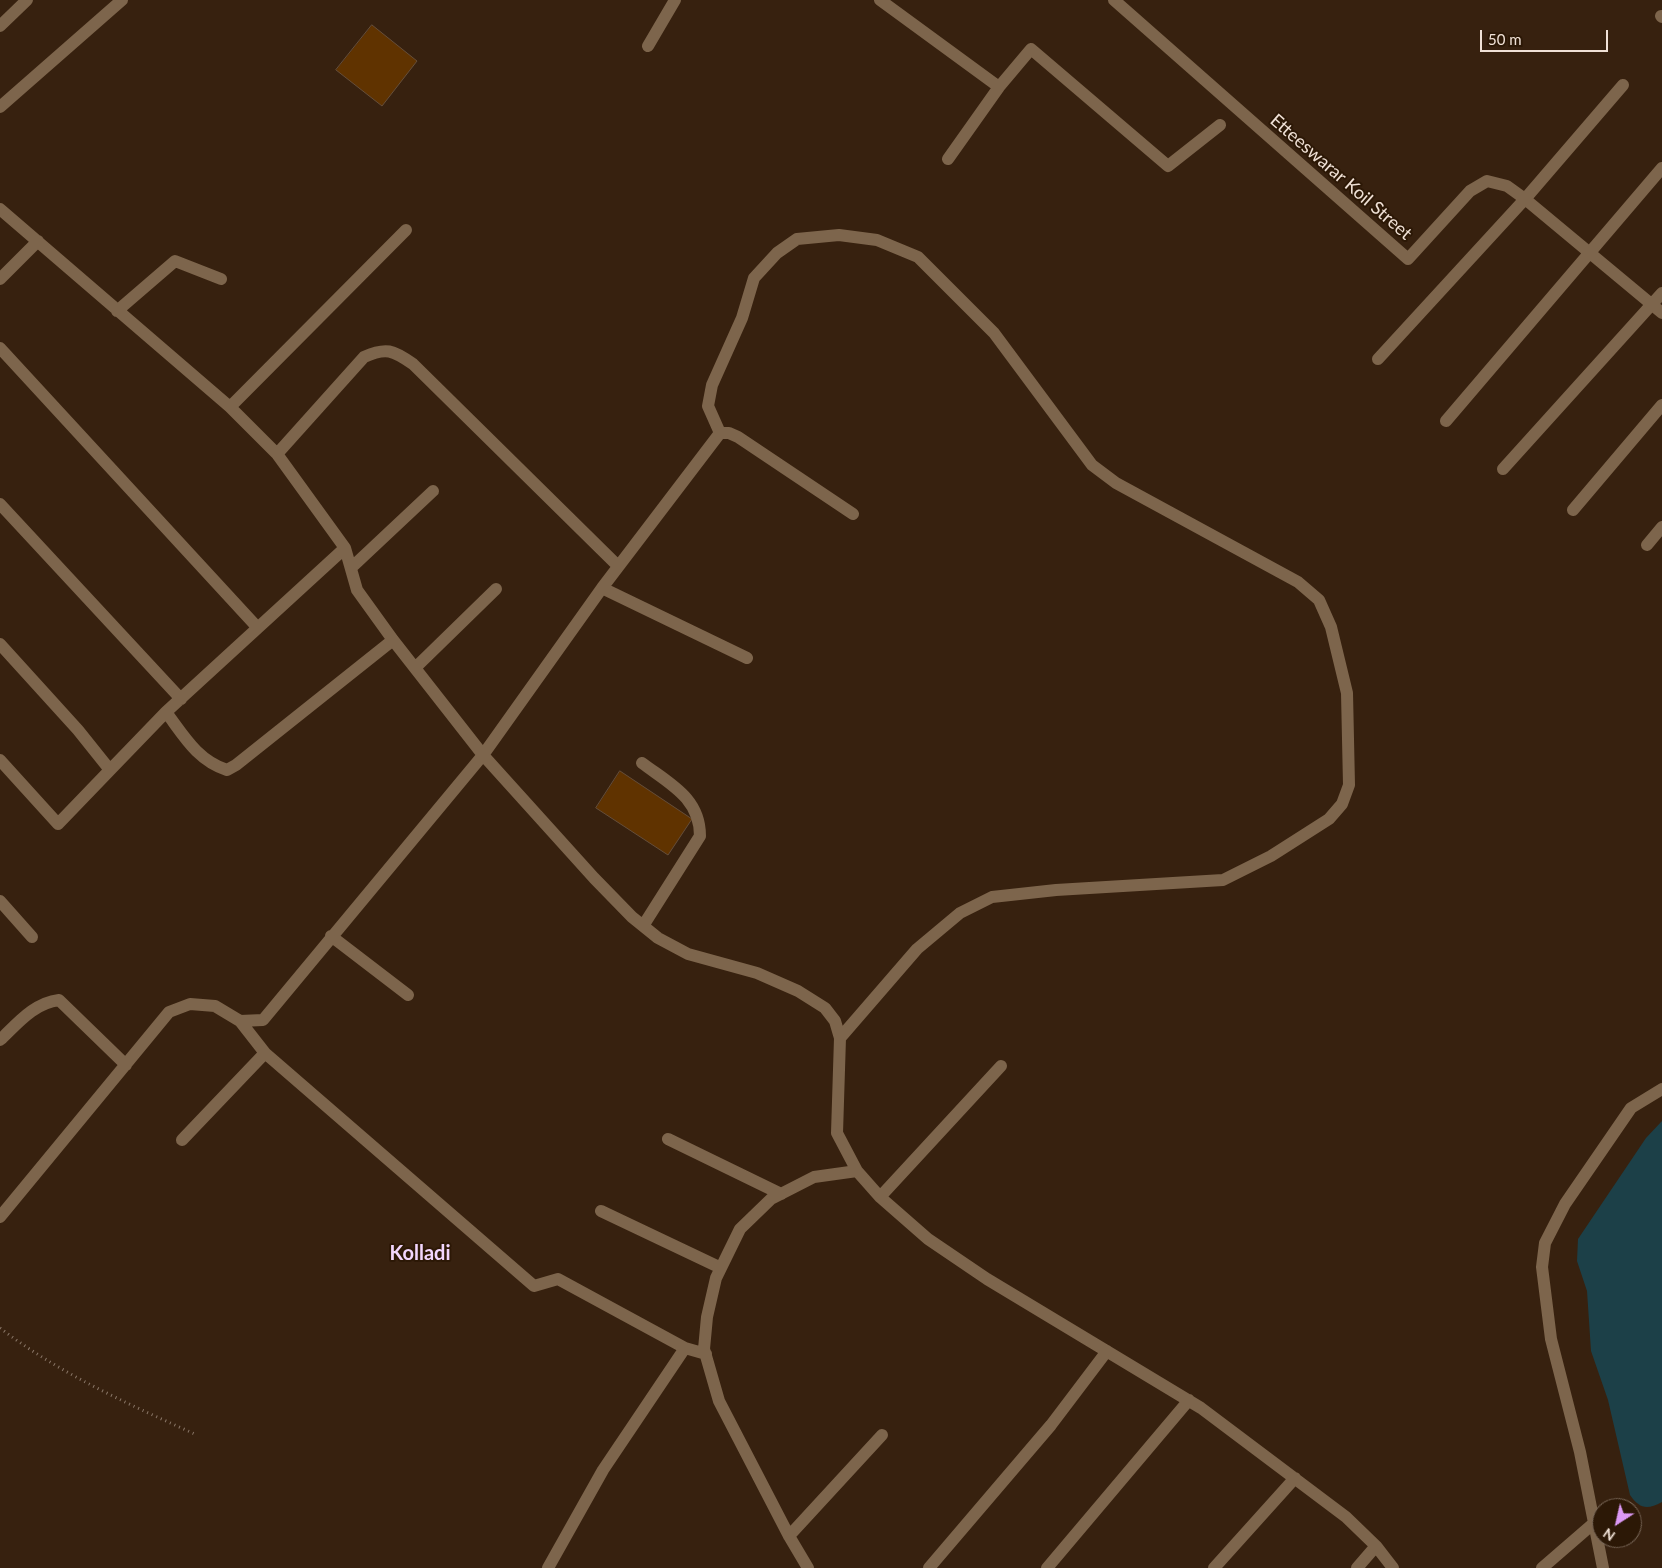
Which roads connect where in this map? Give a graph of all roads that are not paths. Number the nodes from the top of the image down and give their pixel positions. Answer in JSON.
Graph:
{"nodes":[{"id":1,"x":27,"y":0,"type":"edge"},
{"id":2,"x":122,"y":0,"type":"edge"},
{"id":3,"x":675,"y":0,"type":"edge"},
{"id":4,"x":880,"y":0,"type":"edge"},
{"id":5,"x":1114,"y":0,"type":"edge"},
{"id":6,"x":0,"y":26,"type":"edge"},
{"id":7,"x":648,"y":46,"type":"dead end"},
{"id":8,"x":1624,"y":84,"type":"dead end"},
{"id":9,"x":999,"y":87,"type":"junction"},
{"id":10,"x":0,"y":106,"type":"edge"},
{"id":11,"x":1220,"y":125,"type":"dead end"},
{"id":12,"x":948,"y":159,"type":"dead end"},
{"id":13,"x":1662,"y":168,"type":"edge"},
{"id":14,"x":1524,"y":199,"type":"junction"},
{"id":15,"x":0,"y":209,"type":"edge"},
{"id":16,"x":406,"y":230,"type":"dead end"},
{"id":17,"x":38,"y":241,"type":"junction"},
{"id":18,"x":1590,"y":252,"type":"junction"},
{"id":19,"x":0,"y":279,"type":"edge"},
{"id":20,"x":221,"y":279,"type":"dead end"},
{"id":21,"x":1662,"y":293,"type":"edge"},
{"id":22,"x":1657,"y":308,"type":"edge"},
{"id":23,"x":117,"y":311,"type":"junction"},
{"id":24,"x":0,"y":348,"type":"edge"},
{"id":25,"x":1378,"y":359,"type":"dead end"},
{"id":26,"x":1662,"y":405,"type":"edge"},
{"id":27,"x":230,"y":407,"type":"junction"},
{"id":28,"x":1446,"y":421,"type":"dead end"},
{"id":29,"x":720,"y":433,"type":"junction"},
{"id":30,"x":278,"y":454,"type":"junction"},
{"id":31,"x":1503,"y":469,"type":"dead end"},
{"id":32,"x":433,"y":491,"type":"dead end"},
{"id":33,"x":0,"y":504,"type":"edge"},
{"id":34,"x":1572,"y":510,"type":"dead end"},
{"id":35,"x":853,"y":514,"type":"dead end"},
{"id":36,"x":1662,"y":527,"type":"edge"},
{"id":37,"x":1647,"y":545,"type":"dead end"},
{"id":38,"x":345,"y":548,"type":"junction"},
{"id":39,"x":618,"y":566,"type":"junction"},
{"id":40,"x":350,"y":568,"type":"junction"},
{"id":41,"x":496,"y":588,"type":"dead end"},
{"id":42,"x":602,"y":588,"type":"junction"},
{"id":43,"x":257,"y":627,"type":"junction"},
{"id":44,"x":393,"y":640,"type":"junction"},
{"id":45,"x":0,"y":644,"type":"edge"},
{"id":46,"x":747,"y":658,"type":"dead end"},
{"id":47,"x":415,"y":668,"type":"junction"},
{"id":48,"x":181,"y":699,"type":"junction"},
{"id":49,"x":166,"y":712,"type":"junction"},
{"id":50,"x":483,"y":756,"type":"junction"},
{"id":51,"x":0,"y":760,"type":"edge"},
{"id":52,"x":642,"y":763,"type":"dead end"},
{"id":53,"x":110,"y":770,"type":"junction"},
{"id":54,"x":0,"y":901,"type":"edge"},
{"id":55,"x":642,"y":926,"type":"junction"},
{"id":56,"x":331,"y":936,"type":"junction"},
{"id":57,"x":32,"y":937,"type":"dead end"},
{"id":58,"x":408,"y":995,"type":"dead end"},
{"id":59,"x":240,"y":1021,"type":"junction"},
{"id":60,"x":840,"y":1038,"type":"junction"},
{"id":61,"x":0,"y":1040,"type":"edge"},
{"id":62,"x":265,"y":1053,"type":"junction"},
{"id":63,"x":126,"y":1064,"type":"junction"},
{"id":64,"x":1001,"y":1066,"type":"dead end"},
{"id":65,"x":1662,"y":1089,"type":"edge"},
{"id":66,"x":668,"y":1139,"type":"dead end"},
{"id":67,"x":182,"y":1140,"type":"dead end"},
{"id":68,"x":857,"y":1171,"type":"junction"},
{"id":69,"x":781,"y":1194,"type":"junction"},
{"id":70,"x":880,"y":1197,"type":"junction"},
{"id":71,"x":601,"y":1212,"type":"dead end"},
{"id":72,"x":0,"y":1217,"type":"edge"},
{"id":73,"x":721,"y":1268,"type":"junction"},
{"id":74,"x":685,"y":1348,"type":"junction"},
{"id":75,"x":1106,"y":1351,"type":"junction"},
{"id":76,"x":706,"y":1354,"type":"junction"},
{"id":77,"x":1188,"y":1400,"type":"junction"},
{"id":78,"x":882,"y":1435,"type":"dead end"},
{"id":79,"x":1295,"y":1478,"type":"junction"},
{"id":80,"x":1592,"y":1514,"type":"edge"},
{"id":81,"x":1592,"y":1526,"type":"edge"},
{"id":82,"x":789,"y":1536,"type":"junction"},
{"id":83,"x":1376,"y":1546,"type":"junction"},
{"id":84,"x":1599,"y":1548,"type":"edge"},
{"id":85,"x":548,"y":1568,"type":"edge"},
{"id":86,"x":808,"y":1568,"type":"edge"},
{"id":87,"x":929,"y":1568,"type":"edge"},
{"id":88,"x":1047,"y":1568,"type":"edge"},
{"id":89,"x":1214,"y":1568,"type":"edge"},
{"id":90,"x":1357,"y":1568,"type":"edge"},
{"id":91,"x":1393,"y":1568,"type":"edge"},
{"id":92,"x":1542,"y":1568,"type":"edge"},
{"id":93,"x":1603,"y":1568,"type":"edge"}],
"edges":[{"from":1,"to":6,"type":"street"},
{"from":2,"to":10,"type":"street"},
{"from":3,"to":7,"type":"street"},
{"from":4,"to":9,"type":"street"},
{"from":5,"to":14,"type":"street","name":"Etteeswarar Koil Street"},
{"from":8,"to":14,"type":"street"},
{"from":9,"to":11,"type":"street"},
{"from":9,"to":12,"type":"street"},
{"from":13,"to":18,"type":"street"},
{"from":14,"to":18,"type":"street","name":"Etteeswarar Koil Street"},
{"from":14,"to":25,"type":"street"},
{"from":15,"to":17,"type":"street"},
{"from":16,"to":27,"type":"street"},
{"from":17,"to":19,"type":"street"},
{"from":17,"to":23,"type":"street"},
{"from":18,"to":22,"type":"street","name":"Etteeswarar Koil Street"},
{"from":18,"to":28,"type":"street"},
{"from":20,"to":23,"type":"street"},
{"from":21,"to":22,"type":"street"},
{"from":22,"to":31,"type":"street"},
{"from":23,"to":27,"type":"street"},
{"from":24,"to":43,"type":"street"},
{"from":26,"to":34,"type":"street"},
{"from":27,"to":30,"type":"street"},
{"from":29,"to":35,"type":"street"},
{"from":29,"to":39,"type":"street"},
{"from":29,"to":60,"type":"street"},
{"from":30,"to":38,"type":"street"},
{"from":30,"to":39,"type":"street"},
{"from":32,"to":40,"type":"street"},
{"from":33,"to":48,"type":"street"},
{"from":36,"to":37,"type":"street"},
{"from":38,"to":40,"type":"street"},
{"from":38,"to":43,"type":"street"},
{"from":39,"to":42,"type":"street"},
{"from":40,"to":44,"type":"street"},
{"from":41,"to":47,"type":"street"},
{"from":42,"to":46,"type":"street"},
{"from":42,"to":50,"type":"street"},
{"from":43,"to":48,"type":"street"},
{"from":44,"to":47,"type":"street"},
{"from":44,"to":49,"type":"street"},
{"from":45,"to":53,"type":"street"},
{"from":47,"to":50,"type":"street"},
{"from":48,"to":49,"type":"street"},
{"from":49,"to":53,"type":"street"},
{"from":50,"to":55,"type":"street"},
{"from":50,"to":56,"type":"street"},
{"from":51,"to":53,"type":"street"},
{"from":52,"to":55,"type":"street"},
{"from":54,"to":57,"type":"street"},
{"from":55,"to":60,"type":"street"},
{"from":56,"to":58,"type":"street"},
{"from":56,"to":59,"type":"street"},
{"from":59,"to":62,"type":"street"},
{"from":59,"to":63,"type":"street"},
{"from":60,"to":68,"type":"street"},
{"from":61,"to":63,"type":"street"},
{"from":62,"to":67,"type":"street"},
{"from":62,"to":74,"type":"street"},
{"from":63,"to":72,"type":"street"},
{"from":64,"to":70,"type":"street"},
{"from":65,"to":80,"type":"street"},
{"from":66,"to":69,"type":"street"},
{"from":68,"to":69,"type":"street"},
{"from":68,"to":70,"type":"street"},
{"from":69,"to":73,"type":"street"},
{"from":70,"to":75,"type":"street"},
{"from":71,"to":73,"type":"street"},
{"from":73,"to":76,"type":"street"},
{"from":74,"to":76,"type":"street"},
{"from":74,"to":85,"type":"street"},
{"from":75,"to":77,"type":"street"},
{"from":75,"to":87,"type":"street"},
{"from":76,"to":82,"type":"street"},
{"from":77,"to":79,"type":"street"},
{"from":77,"to":88,"type":"street"},
{"from":78,"to":82,"type":"street"},
{"from":79,"to":83,"type":"street"},
{"from":79,"to":89,"type":"street"},
{"from":81,"to":92,"type":"street"},
{"from":82,"to":86,"type":"street"},
{"from":83,"to":90,"type":"street"},
{"from":83,"to":91,"type":"street"},
{"from":84,"to":93,"type":"street"}]}
